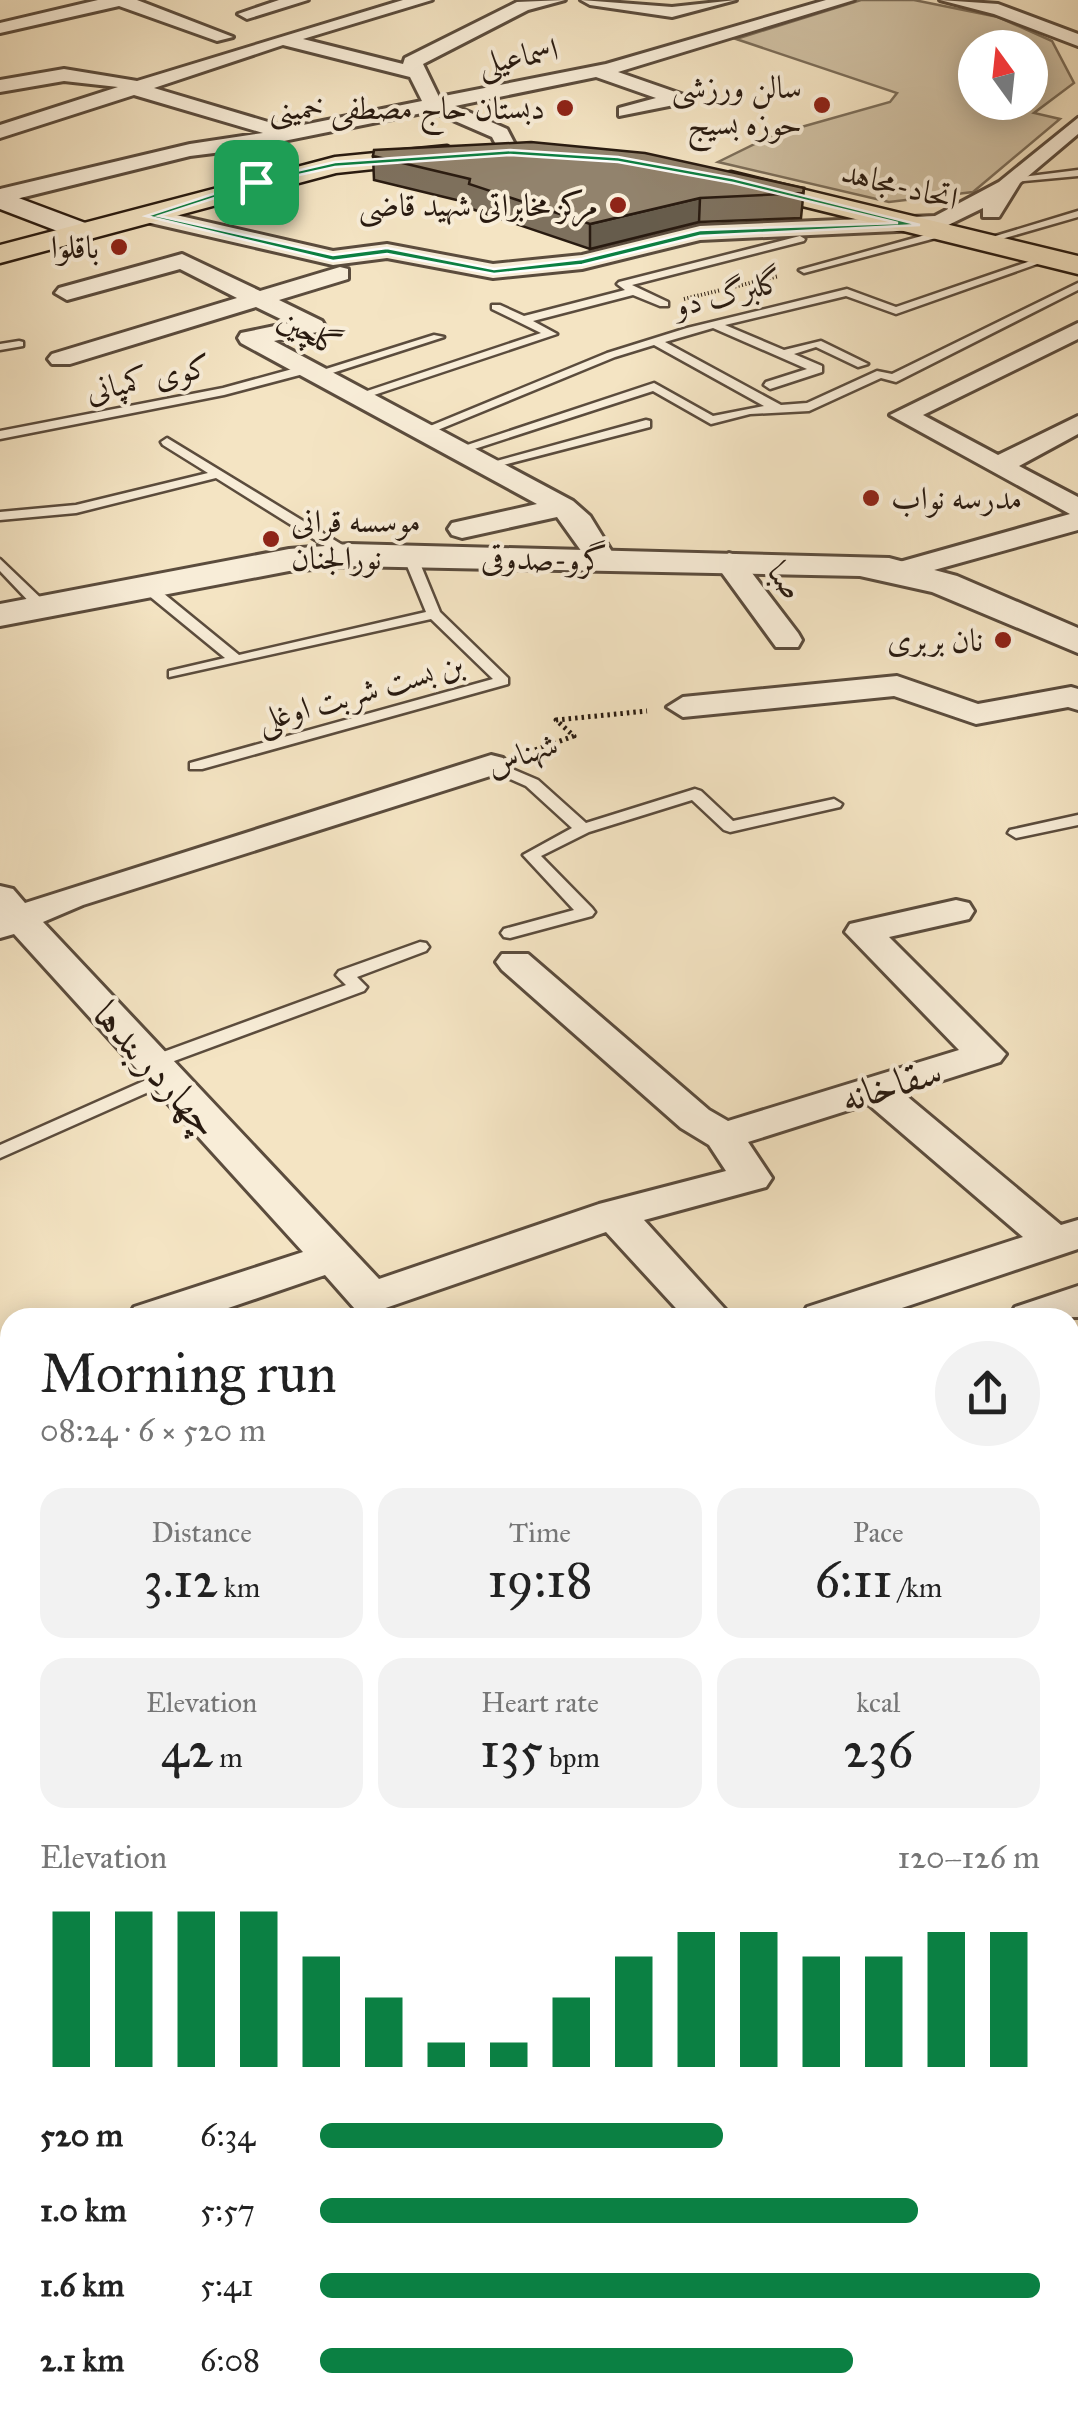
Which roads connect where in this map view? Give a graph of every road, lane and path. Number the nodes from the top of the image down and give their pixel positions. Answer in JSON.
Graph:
{"nodes":[{"id":1,"x":24,"y":0,"type":"edge"},
{"id":2,"x":120,"y":0,"type":"edge"},
{"id":3,"x":299,"y":0,"type":"edge"},
{"id":4,"x":358,"y":0,"type":"edge"},
{"id":5,"x":556,"y":0,"type":"edge"},
{"id":6,"x":590,"y":0,"type":"edge"},
{"id":7,"x":727,"y":0,"type":"edge"},
{"id":8,"x":846,"y":0,"type":"edge"},
{"id":9,"x":948,"y":0,"type":"edge"},
{"id":10,"x":1026,"y":0,"type":"edge"},
{"id":11,"x":393,"y":8,"type":"junction"},
{"id":12,"x":427,"y":8,"type":"edge"},
{"id":13,"x":998,"y":10,"type":"junction"},
{"id":14,"x":62,"y":14,"type":"junction"},
{"id":15,"x":247,"y":14,"type":"dead end"},
{"id":16,"x":1078,"y":14,"type":"edge"},
{"id":17,"x":1042,"y":26,"type":"junction"},
{"id":18,"x":0,"y":28,"type":"edge"},
{"id":19,"x":224,"y":37,"type":"dead end"},
{"id":20,"x":281,"y":40,"type":"junction"},
{"id":21,"x":1078,"y":40,"type":"edge"},
{"id":22,"x":20,"y":43,"type":"dead end"},
{"id":23,"x":0,"y":47,"type":"edge"},
{"id":24,"x":50,"y":53,"type":"dead end"},
{"id":25,"x":82,"y":54,"type":"dead end"},
{"id":26,"x":596,"y":71,"type":"junction"},
{"id":27,"x":417,"y":73,"type":"junction"},
{"id":28,"x":0,"y":86,"type":"edge"},
{"id":29,"x":135,"y":87,"type":"junction"},
{"id":30,"x":433,"y":104,"type":"junction"},
{"id":31,"x":626,"y":112,"type":"dead end"},
{"id":32,"x":1078,"y":124,"type":"edge"},
{"id":33,"x":0,"y":132,"type":"edge"},
{"id":34,"x":288,"y":133,"type":"junction"},
{"id":35,"x":237,"y":144,"type":"junction"},
{"id":36,"x":510,"y":152,"type":"junction"},
{"id":37,"x":546,"y":155,"type":"edge"},
{"id":38,"x":694,"y":173,"type":"edge"},
{"id":39,"x":1078,"y":173,"type":"edge"},
{"id":40,"x":256,"y":182,"type":"junction"},
{"id":41,"x":1008,"y":183,"type":"junction"},
{"id":42,"x":0,"y":198,"type":"edge"},
{"id":43,"x":1078,"y":214,"type":"edge"},
{"id":44,"x":150,"y":216,"type":"junction"},
{"id":45,"x":916,"y":225,"type":"junction"},
{"id":46,"x":947,"y":232,"type":"junction"},
{"id":47,"x":86,"y":233,"type":"junction"},
{"id":48,"x":800,"y":239,"type":"dead end"},
{"id":49,"x":984,"y":241,"type":"junction"},
{"id":50,"x":0,"y":254,"type":"edge"},
{"id":51,"x":1070,"y":266,"type":"edge"},
{"id":52,"x":804,"y":270,"type":"joint"},
{"id":53,"x":340,"y":274,"type":"dead end"},
{"id":54,"x":634,"y":290,"type":"junction"},
{"id":55,"x":66,"y":293,"type":"dead end"},
{"id":56,"x":256,"y":298,"type":"junction"},
{"id":57,"x":664,"y":304,"type":"joint"},
{"id":58,"x":496,"y":308,"type":"dead end"},
{"id":59,"x":522,"y":320,"type":"junction"},
{"id":60,"x":714,"y":324,"type":"junction"},
{"id":61,"x":1078,"y":330,"type":"edge"},
{"id":62,"x":438,"y":337,"type":"dead end"},
{"id":63,"x":654,"y":341,"type":"junction"},
{"id":64,"x":19,"y":344,"type":"dead end"},
{"id":65,"x":0,"y":347,"type":"edge"},
{"id":66,"x":783,"y":354,"type":"junction"},
{"id":67,"x":60,"y":359,"type":"dead end"},
{"id":68,"x":862,"y":364,"type":"dead end"},
{"id":69,"x":311,"y":371,"type":"junction"},
{"id":70,"x":770,"y":385,"type":"dead end"},
{"id":71,"x":358,"y":396,"type":"junction"},
{"id":72,"x":777,"y":408,"type":"junction"},
{"id":73,"x":646,"y":424,"type":"dead end"},
{"id":74,"x":1078,"y":424,"type":"edge"},
{"id":75,"x":424,"y":431,"type":"junction"},
{"id":76,"x":0,"y":435,"type":"edge"},
{"id":77,"x":167,"y":442,"type":"dead end"},
{"id":78,"x":458,"y":450,"type":"junction"},
{"id":79,"x":999,"y":464,"type":"junction"},
{"id":80,"x":488,"y":465,"type":"junction"},
{"id":81,"x":218,"y":474,"type":"junction"},
{"id":82,"x":1078,"y":476,"type":"edge"},
{"id":83,"x":1048,"y":492,"type":"junction"},
{"id":84,"x":564,"y":507,"type":"junction"},
{"id":85,"x":1078,"y":508,"type":"edge"},
{"id":86,"x":0,"y":516,"type":"edge"},
{"id":87,"x":1078,"y":521,"type":"edge"},
{"id":88,"x":462,"y":529,"type":"dead end"},
{"id":89,"x":349,"y":555,"type":"junction"},
{"id":90,"x":410,"y":556,"type":"junction"},
{"id":91,"x":602,"y":560,"type":"junction"},
{"id":92,"x":729,"y":562,"type":"junction"},
{"id":93,"x":0,"y":563,"type":"edge"},
{"id":94,"x":906,"y":569,"type":"junction"},
{"id":95,"x":147,"y":587,"type":"junction"},
{"id":96,"x":42,"y":607,"type":"junction"},
{"id":97,"x":434,"y":614,"type":"junction"},
{"id":98,"x":0,"y":615,"type":"edge"},
{"id":99,"x":787,"y":640,"type":"dead end"},
{"id":100,"x":1078,"y":642,"type":"edge"},
{"id":101,"x":237,"y":660,"type":"junction"},
{"id":102,"x":174,"y":674,"type":"dead end"},
{"id":103,"x":1078,"y":700,"type":"edge"},
{"id":104,"x":683,"y":707,"type":"joint"},
{"id":105,"x":490,"y":765,"type":"junction"},
{"id":106,"x":196,"y":766,"type":"dead end"},
{"id":107,"x":834,"y":804,"type":"dead end"},
{"id":108,"x":1078,"y":820,"type":"edge"},
{"id":109,"x":583,"y":829,"type":"junction"},
{"id":110,"x":1016,"y":833,"type":"dead end"},
{"id":111,"x":956,"y":911,"type":"dead end"},
{"id":112,"x":6,"y":914,"type":"edge"},
{"id":113,"x":420,"y":947,"type":"dead end"},
{"id":114,"x":512,"y":948,"type":"joint"},
{"id":115,"x":158,"y":1070,"type":"junction"},
{"id":116,"x":874,"y":1089,"type":"junction"},
{"id":117,"x":724,"y":1136,"type":"junction"},
{"id":118,"x":0,"y":1152,"type":"edge"},
{"id":119,"x":614,"y":1214,"type":"junction"},
{"id":120,"x":1067,"y":1238,"type":"edge"},
{"id":121,"x":322,"y":1249,"type":"junction"},
{"id":122,"x":175,"y":1308,"type":"edge"},
{"id":123,"x":703,"y":1308,"type":"edge"},
{"id":124,"x":854,"y":1308,"type":"edge"}],
"edges":[{"from":1,"to":14,"type":"street"},
{"from":2,"to":14,"type":"street"},
{"from":2,"to":19,"type":"street"},
{"from":3,"to":15,"type":"street"},
{"from":4,"to":11,"type":"street"},
{"from":5,"to":27,"type":"street"},
{"from":6,"to":7,"type":"street"},
{"from":8,"to":26,"type":"street","name":"اسماعیلی"},
{"from":9,"to":13,"type":"street"},
{"from":10,"to":13,"type":"street"},
{"from":11,"to":12,"type":"street"},
{"from":11,"to":20,"type":"street"},
{"from":13,"to":17,"type":"street"},
{"from":14,"to":18,"type":"street"},
{"from":16,"to":17,"type":"street"},
{"from":17,"to":21,"type":"street"},
{"from":20,"to":27,"type":"street"},
{"from":20,"to":29,"type":"street"},
{"from":22,"to":23,"type":"street"},
{"from":24,"to":25,"type":"street"},
{"from":26,"to":30,"type":"street","name":"اسماعیلی"},
{"from":26,"to":31,"type":"street"},
{"from":27,"to":30,"type":"street"},
{"from":28,"to":29,"type":"street"},
{"from":29,"to":33,"type":"street"},
{"from":29,"to":34,"type":"street"},
{"from":30,"to":34,"type":"street","name":"اسماعیلی"},
{"from":30,"to":36,"type":"street"},
{"from":32,"to":41,"type":"street"},
{"from":34,"to":35,"type":"street","name":"اسماعیلی"},
{"from":35,"to":40,"type":"street"},
{"from":35,"to":42,"type":"street","name":"اسماعیلی"},
{"from":36,"to":37,"type":"main road"},
{"from":36,"to":40,"type":"main road"},
{"from":38,"to":45,"type":"main road","name":"اتحاد-مجاهد"},
{"from":39,"to":41,"type":"lane"},
{"from":40,"to":44,"type":"main road"},
{"from":41,"to":45,"type":"street"},
{"from":41,"to":49,"type":"street"},
{"from":42,"to":47,"type":"main road"},
{"from":43,"to":49,"type":"lane"},
{"from":44,"to":45,"type":"street"},
{"from":44,"to":47,"type":"main road"},
{"from":45,"to":46,"type":"main road","name":"اتحاد-مجاهد"},
{"from":46,"to":49,"type":"main road","name":"اتحاد-مجاهد"},
{"from":46,"to":52,"type":"lane"},
{"from":47,"to":50,"type":"main road"},
{"from":48,"to":54,"type":"lane"},
{"from":49,"to":51,"type":"main road","name":"اتحاد-مجاهد"},
{"from":51,"to":60,"type":"lane","name":"گلبرگ دو"},
{"from":51,"to":72,"type":"lane"},
{"from":52,"to":57,"type":"path"},
{"from":53,"to":56,"type":"street"},
{"from":54,"to":57,"type":"lane"},
{"from":54,"to":59,"type":"lane"},
{"from":55,"to":56,"type":"street","name":"گلچین"},
{"from":56,"to":67,"type":"street"},
{"from":56,"to":69,"type":"street","name":"گلچین"},
{"from":58,"to":59,"type":"lane"},
{"from":59,"to":71,"type":"lane"},
{"from":60,"to":63,"type":"lane","name":"گلبرگ دو"},
{"from":60,"to":66,"type":"lane"},
{"from":61,"to":79,"type":"street"},
{"from":62,"to":69,"type":"lane","name":"کوی کمپانی"},
{"from":63,"to":72,"type":"lane"},
{"from":63,"to":75,"type":"lane","name":"گلبرگ دو"},
{"from":64,"to":65,"type":"lane"},
{"from":66,"to":68,"type":"lane"},
{"from":66,"to":70,"type":"lane"},
{"from":69,"to":71,"type":"street","name":"گلچین"},
{"from":69,"to":76,"type":"lane","name":"کوی کمپانی"},
{"from":71,"to":75,"type":"street","name":"گلچین"},
{"from":72,"to":78,"type":"lane"},
{"from":73,"to":80,"type":"lane"},
{"from":74,"to":79,"type":"street"},
{"from":75,"to":78,"type":"street","name":"گلچین"},
{"from":77,"to":81,"type":"lane"},
{"from":78,"to":80,"type":"street","name":"گلچین"},
{"from":79,"to":83,"type":"street"},
{"from":80,"to":84,"type":"street","name":"گلچین"},
{"from":81,"to":86,"type":"lane"},
{"from":81,"to":89,"type":"lane"},
{"from":82,"to":83,"type":"street"},
{"from":83,"to":85,"type":"street"},
{"from":84,"to":88,"type":"street"},
{"from":84,"to":91,"type":"street","name":"گلچین"},
{"from":87,"to":94,"type":"street"},
{"from":89,"to":90,"type":"street","name":"گرو-صدوقی"},
{"from":89,"to":95,"type":"street","name":"گرو-صدوقی"},
{"from":90,"to":91,"type":"street","name":"گرو-صدوقی"},
{"from":90,"to":97,"type":"lane","name":"بن بست شربت اوغلی"},
{"from":91,"to":92,"type":"street","name":"گرو-صدوقی"},
{"from":92,"to":94,"type":"street","name":"گرو-صدوقی"},
{"from":92,"to":99,"type":"street","name":"صبا"},
{"from":93,"to":96,"type":"lane"},
{"from":94,"to":100,"type":"street","name":"گرو-صدوقی"},
{"from":95,"to":96,"type":"street","name":"گرو-صدوقی"},
{"from":95,"to":101,"type":"lane"},
{"from":96,"to":98,"type":"street","name":"گرو-صدوقی"},
{"from":97,"to":101,"type":"lane"},
{"from":97,"to":106,"type":"lane","name":"بن بست شربت اوغلی"},
{"from":101,"to":102,"type":"lane"},
{"from":103,"to":104,"type":"street"},
{"from":104,"to":105,"type":"path","name":"شهناس"},
{"from":105,"to":109,"type":"lane"},
{"from":105,"to":112,"type":"street","name":"شهناس"},
{"from":107,"to":109,"type":"lane"},
{"from":108,"to":110,"type":"lane"},
{"from":109,"to":114,"type":"lane"},
{"from":111,"to":116,"type":"street","name":"سقاخانه"},
{"from":112,"to":115,"type":"street","name":"چهاردربندها"},
{"from":113,"to":115,"type":"lane"},
{"from":114,"to":117,"type":"street"},
{"from":115,"to":118,"type":"lane"},
{"from":115,"to":121,"type":"street","name":"چهاردربندها"},
{"from":116,"to":117,"type":"street","name":"سقاخانه"},
{"from":116,"to":120,"type":"street"},
{"from":117,"to":119,"type":"street"},
{"from":119,"to":121,"type":"street","name":"چهاردربندها"},
{"from":119,"to":123,"type":"street"},
{"from":120,"to":124,"type":"street"},
{"from":121,"to":122,"type":"street"}]}
